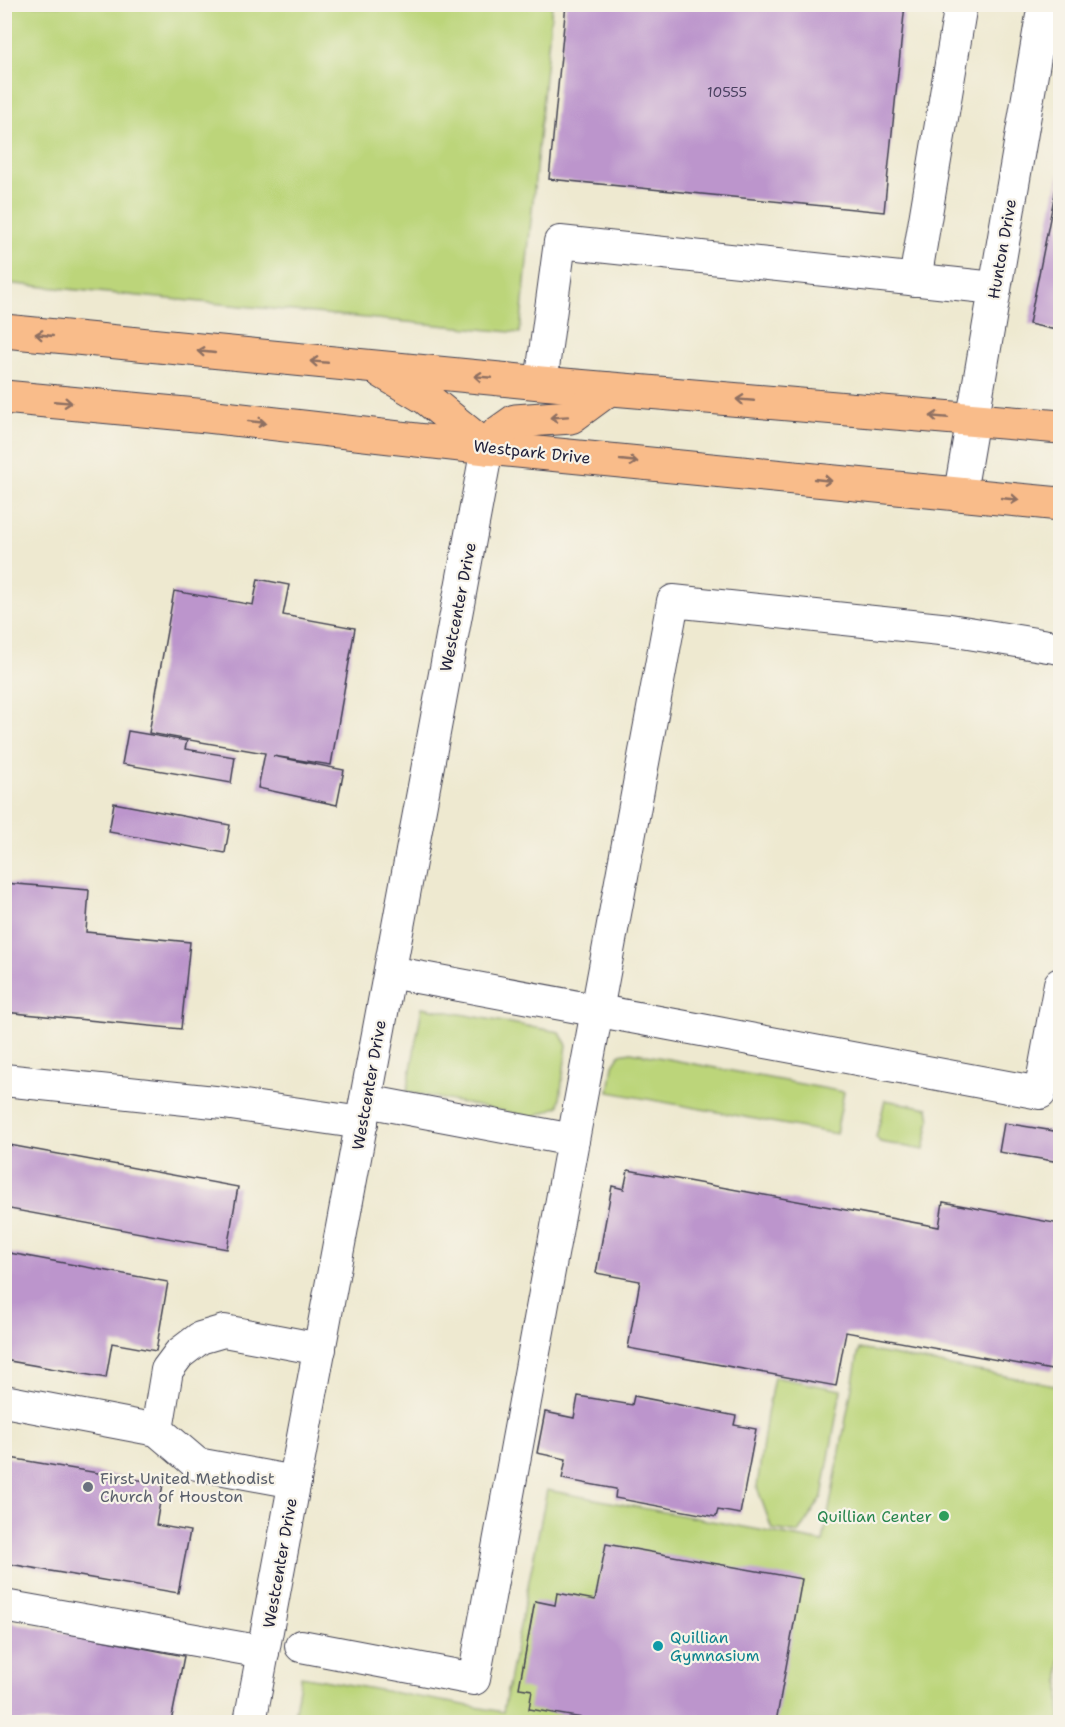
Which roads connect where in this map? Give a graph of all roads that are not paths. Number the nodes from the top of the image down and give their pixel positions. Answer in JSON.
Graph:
{"nodes":[{"id":1,"x":961,"y":4,"type":"edge"},
{"id":2,"x":1048,"y":25,"type":"edge"},
{"id":3,"x":915,"y":280,"type":"junction"},
{"id":4,"x":995,"y":288,"type":"junction"},
{"id":5,"x":4,"y":331,"type":"edge"},
{"id":6,"x":374,"y":367,"type":"junction"},
{"id":7,"x":541,"y":383,"type":"junction"},
{"id":8,"x":609,"y":389,"type":"junction"},
{"id":9,"x":4,"y":397,"type":"edge"},
{"id":10,"x":973,"y":419,"type":"junction"},
{"id":11,"x":1060,"y":427,"type":"edge"},
{"id":12,"x":487,"y":447,"type":"junction"},
{"id":13,"x":960,"y":493,"type":"junction"},
{"id":14,"x":1060,"y":504,"type":"edge"},
{"id":15,"x":1060,"y":648,"type":"edge"},
{"id":16,"x":390,"y":972,"type":"junction"},
{"id":17,"x":1060,"y":984,"type":"edge"},
{"id":18,"x":596,"y":1010,"type":"junction"},
{"id":19,"x":4,"y":1080,"type":"edge"},
{"id":20,"x":364,"y":1112,"type":"junction"},
{"id":21,"x":573,"y":1140,"type":"junction"},
{"id":22,"x":320,"y":1349,"type":"junction"},
{"id":23,"x":4,"y":1401,"type":"edge"},
{"id":24,"x":157,"y":1430,"type":"junction"},
{"id":25,"x":295,"y":1482,"type":"junction"},
{"id":26,"x":4,"y":1606,"type":"edge"},
{"id":27,"x":300,"y":1646,"type":"dead end"},
{"id":28,"x":263,"y":1652,"type":"junction"},
{"id":29,"x":250,"y":1722,"type":"edge"}],
"edges":[{"from":1,"to":3,"type":"street"},
{"from":2,"to":4,"type":"street","name":"Hunton Drive"},
{"from":3,"to":4,"type":"street"},
{"from":3,"to":7,"type":"street"},
{"from":4,"to":10,"type":"street","name":"Hunton Drive"},
{"from":6,"to":5,"type":"main road","one_way":true},
{"from":7,"to":6,"type":"main road","one_way":true},
{"from":6,"to":12,"type":"main road"},
{"from":7,"to":8,"type":"main road"},
{"from":10,"to":8,"type":"main road","one_way":true},
{"from":8,"to":12,"type":"main road","one_way":true},
{"from":9,"to":12,"type":"main road","name":"Westpark Drive","one_way":true},
{"from":10,"to":11,"type":"main road"},
{"from":10,"to":13,"type":"street","name":"Hunton Drive"},
{"from":12,"to":13,"type":"main road","name":"Westpark Drive","one_way":true},
{"from":12,"to":16,"type":"street","name":"Westcenter Drive"},
{"from":13,"to":14,"type":"main road","name":"Westpark Drive","one_way":true},
{"from":15,"to":18,"type":"street"},
{"from":16,"to":18,"type":"street"},
{"from":16,"to":20,"type":"street","name":"Westcenter Drive"},
{"from":17,"to":18,"type":"street"},
{"from":18,"to":21,"type":"street"},
{"from":19,"to":20,"type":"street"},
{"from":20,"to":21,"type":"street"},
{"from":20,"to":22,"type":"street","name":"Westcenter Drive"},
{"from":21,"to":27,"type":"street"},
{"from":22,"to":24,"type":"street"},
{"from":22,"to":25,"type":"street","name":"Westcenter Drive"},
{"from":23,"to":24,"type":"street"},
{"from":24,"to":25,"type":"street"},
{"from":25,"to":28,"type":"street","name":"Westcenter Drive"},
{"from":26,"to":28,"type":"street"},
{"from":28,"to":29,"type":"street","name":"Westcenter Drive"}]}
